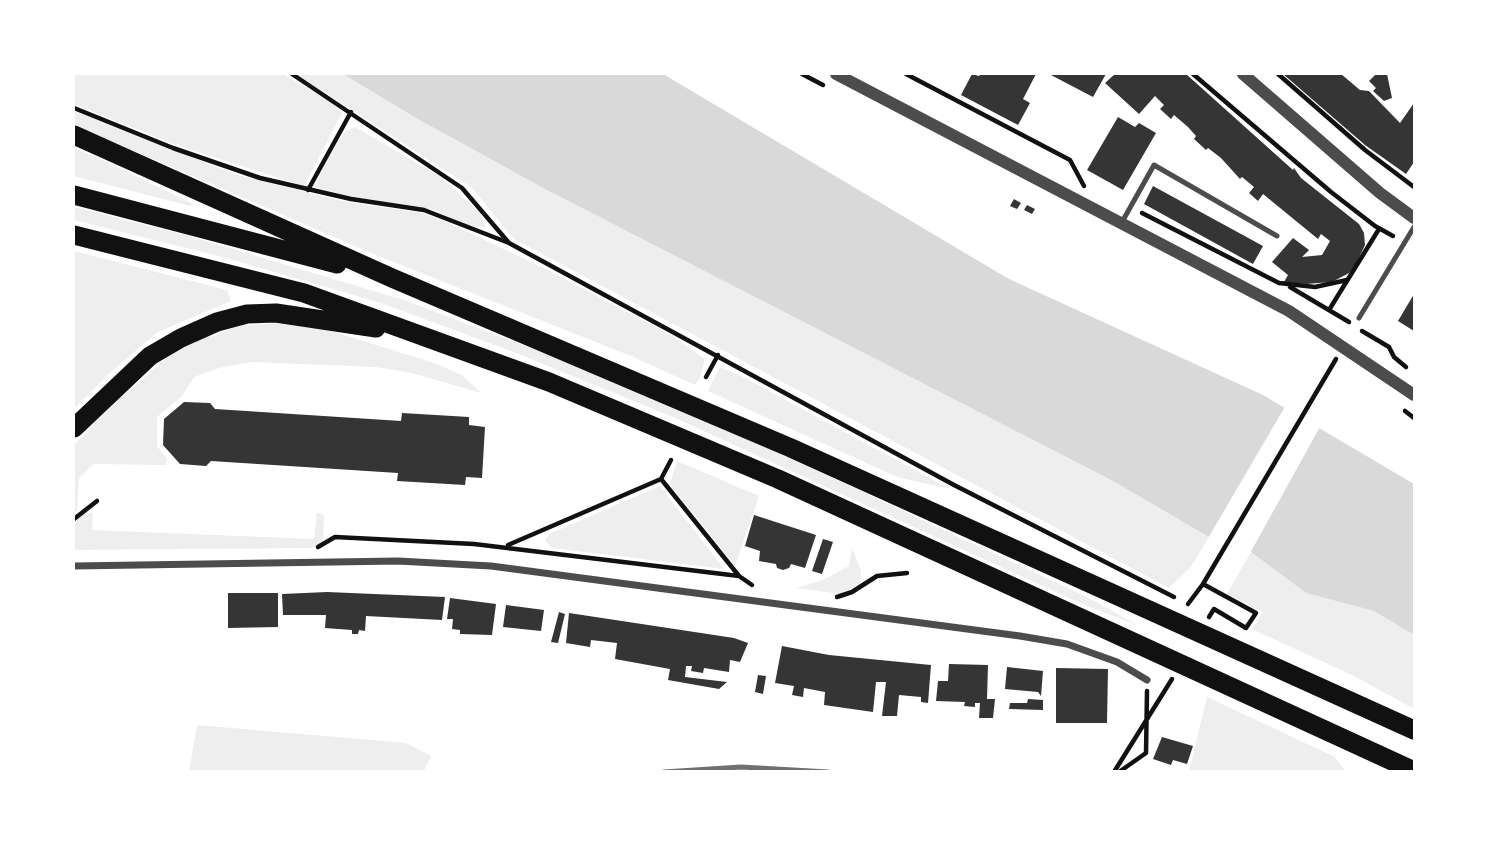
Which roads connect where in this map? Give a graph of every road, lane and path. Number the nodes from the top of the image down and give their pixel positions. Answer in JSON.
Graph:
{"nodes":[{"id":1,"x":292,"y":74,"type":"edge"},
{"id":2,"x":836,"y":74,"type":"edge"},
{"id":3,"x":1194,"y":74,"type":"edge"},
{"id":4,"x":1243,"y":74,"type":"edge"},
{"id":5,"x":1278,"y":74,"type":"edge"},
{"id":6,"x":74,"y":108,"type":"edge"},
{"id":7,"x":351,"y":112,"type":"junction"},
{"id":8,"x":74,"y":135,"type":"edge"},
{"id":9,"x":1415,"y":187,"type":"edge"},
{"id":10,"x":308,"y":190,"type":"junction"},
{"id":11,"x":74,"y":195,"type":"edge"},
{"id":12,"x":1415,"y":218,"type":"edge"},
{"id":13,"x":1121,"y":224,"type":"junction"},
{"id":14,"x":1415,"y":227,"type":"edge"},
{"id":15,"x":1379,"y":229,"type":"junction"},
{"id":16,"x":74,"y":235,"type":"edge"},
{"id":17,"x":1277,"y":236,"type":"dead end"},
{"id":18,"x":509,"y":243,"type":"junction"},
{"id":19,"x":1405,"y":243,"type":"junction"},
{"id":20,"x":393,"y":278,"type":"junction"},
{"id":21,"x":1329,"y":310,"type":"dead end"},
{"id":22,"x":1359,"y":318,"type":"dead end"},
{"id":23,"x":427,"y":336,"type":"junction"},
{"id":24,"x":718,"y":355,"type":"junction"},
{"id":25,"x":706,"y":377,"type":"dead end"},
{"id":26,"x":1324,"y":381,"type":"dead end"},
{"id":27,"x":1415,"y":395,"type":"edge"},
{"id":28,"x":74,"y":428,"type":"edge"},
{"id":29,"x":671,"y":460,"type":"dead end"},
{"id":30,"x":661,"y":479,"type":"junction"},
{"id":31,"x":97,"y":501,"type":"dead end"},
{"id":32,"x":74,"y":519,"type":"edge"},
{"id":33,"x":506,"y":547,"type":"dead end"},
{"id":34,"x":74,"y":566,"type":"edge"},
{"id":35,"x":907,"y":573,"type":"dead end"},
{"id":36,"x":1203,"y":584,"type":"junction"},
{"id":37,"x":765,"y":587,"type":"dead end"},
{"id":38,"x":826,"y":596,"type":"dead end"},
{"id":39,"x":1188,"y":604,"type":"junction"},
{"id":40,"x":1196,"y":609,"type":"dead end"},
{"id":41,"x":1214,"y":609,"type":"dead end"},
{"id":42,"x":1203,"y":614,"type":"dead end"},
{"id":43,"x":1244,"y":633,"type":"dead end"},
{"id":44,"x":1147,"y":680,"type":"joint"},
{"id":45,"x":1415,"y":730,"type":"edge"},
{"id":46,"x":1126,"y":756,"type":"dead end"},
{"id":47,"x":1415,"y":771,"type":"edge"},
{"id":48,"x":1116,"y":772,"type":"edge"}],
"edges":[{"from":1,"to":7,"type":"path"},
{"from":2,"to":13,"type":"street"},
{"from":3,"to":15,"type":"path"},
{"from":4,"to":12,"type":"street"},
{"from":5,"to":9,"type":"path"},
{"from":6,"to":10,"type":"path"},
{"from":7,"to":10,"type":"path"},
{"from":7,"to":18,"type":"path"},
{"from":8,"to":20,"type":"highway"},
{"from":10,"to":18,"type":"path"},
{"from":11,"to":20,"type":"highway"},
{"from":13,"to":17,"type":"lane"},
{"from":13,"to":27,"type":"street"},
{"from":14,"to":19,"type":"lane"},
{"from":15,"to":19,"type":"path"},
{"from":15,"to":21,"type":"path"},
{"from":16,"to":23,"type":"highway"},
{"from":18,"to":24,"type":"path"},
{"from":19,"to":22,"type":"lane"},
{"from":20,"to":45,"type":"highway"},
{"from":23,"to":28,"type":"highway"},
{"from":23,"to":47,"type":"highway"},
{"from":24,"to":25,"type":"path"},
{"from":24,"to":39,"type":"path"},
{"from":26,"to":36,"type":"path"},
{"from":29,"to":30,"type":"path"},
{"from":30,"to":33,"type":"path"},
{"from":30,"to":37,"type":"path"},
{"from":31,"to":32,"type":"path"},
{"from":34,"to":44,"type":"street"},
{"from":35,"to":38,"type":"path"},
{"from":36,"to":39,"type":"path"},
{"from":36,"to":41,"type":"path"},
{"from":39,"to":40,"type":"path"},
{"from":42,"to":43,"type":"path"},
{"from":44,"to":48,"type":"path"},
{"from":46,"to":48,"type":"path"}]}
